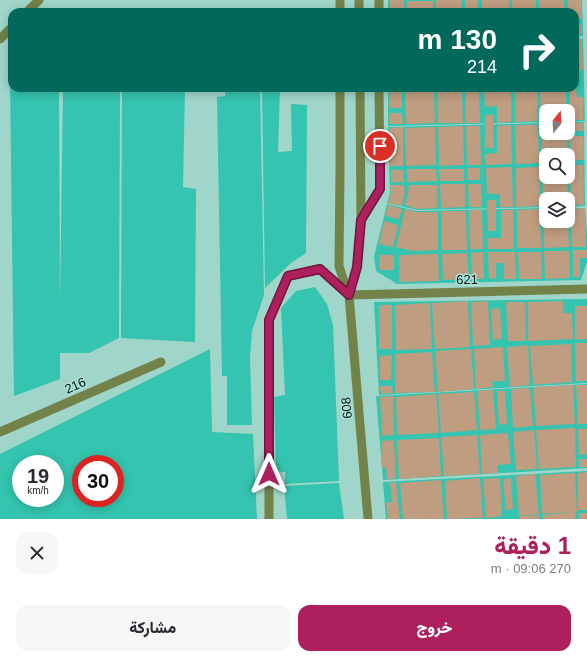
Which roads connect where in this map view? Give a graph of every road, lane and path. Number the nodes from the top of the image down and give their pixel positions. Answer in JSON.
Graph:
{"nodes":[{"id":1,"x":39,"y":0,"type":"edge"},
{"id":2,"x":31,"y":8,"type":"edge"},
{"id":3,"x":8,"y":31,"type":"edge"},
{"id":4,"x":0,"y":39,"type":"edge"},
{"id":5,"x":340,"y":92,"type":"edge"},
{"id":6,"x":360,"y":92,"type":"edge"},
{"id":7,"x":380,"y":92,"type":"edge"},
{"id":8,"x":361,"y":220,"type":"junction"},
{"id":9,"x":587,"y":289,"type":"edge"},
{"id":10,"x":349,"y":295,"type":"junction"},
{"id":11,"x":161,"y":362,"type":"dead end"},
{"id":12,"x":0,"y":432,"type":"edge"},
{"id":13,"x":269,"y":519,"type":"edge"},
{"id":14,"x":368,"y":519,"type":"edge"}],
"edges":[{"from":1,"to":2,"type":"street"},
{"from":3,"to":4,"type":"street"},
{"from":5,"to":10,"type":"street","name":"608"},
{"from":6,"to":8,"type":"street","name":"608"},
{"from":7,"to":8,"type":"street"},
{"from":8,"to":10,"type":"street","name":"608"},
{"from":9,"to":10,"type":"street","name":"621"},
{"from":10,"to":13,"type":"street"},
{"from":10,"to":14,"type":"street","name":"608"},
{"from":11,"to":12,"type":"street","name":"216"}]}
